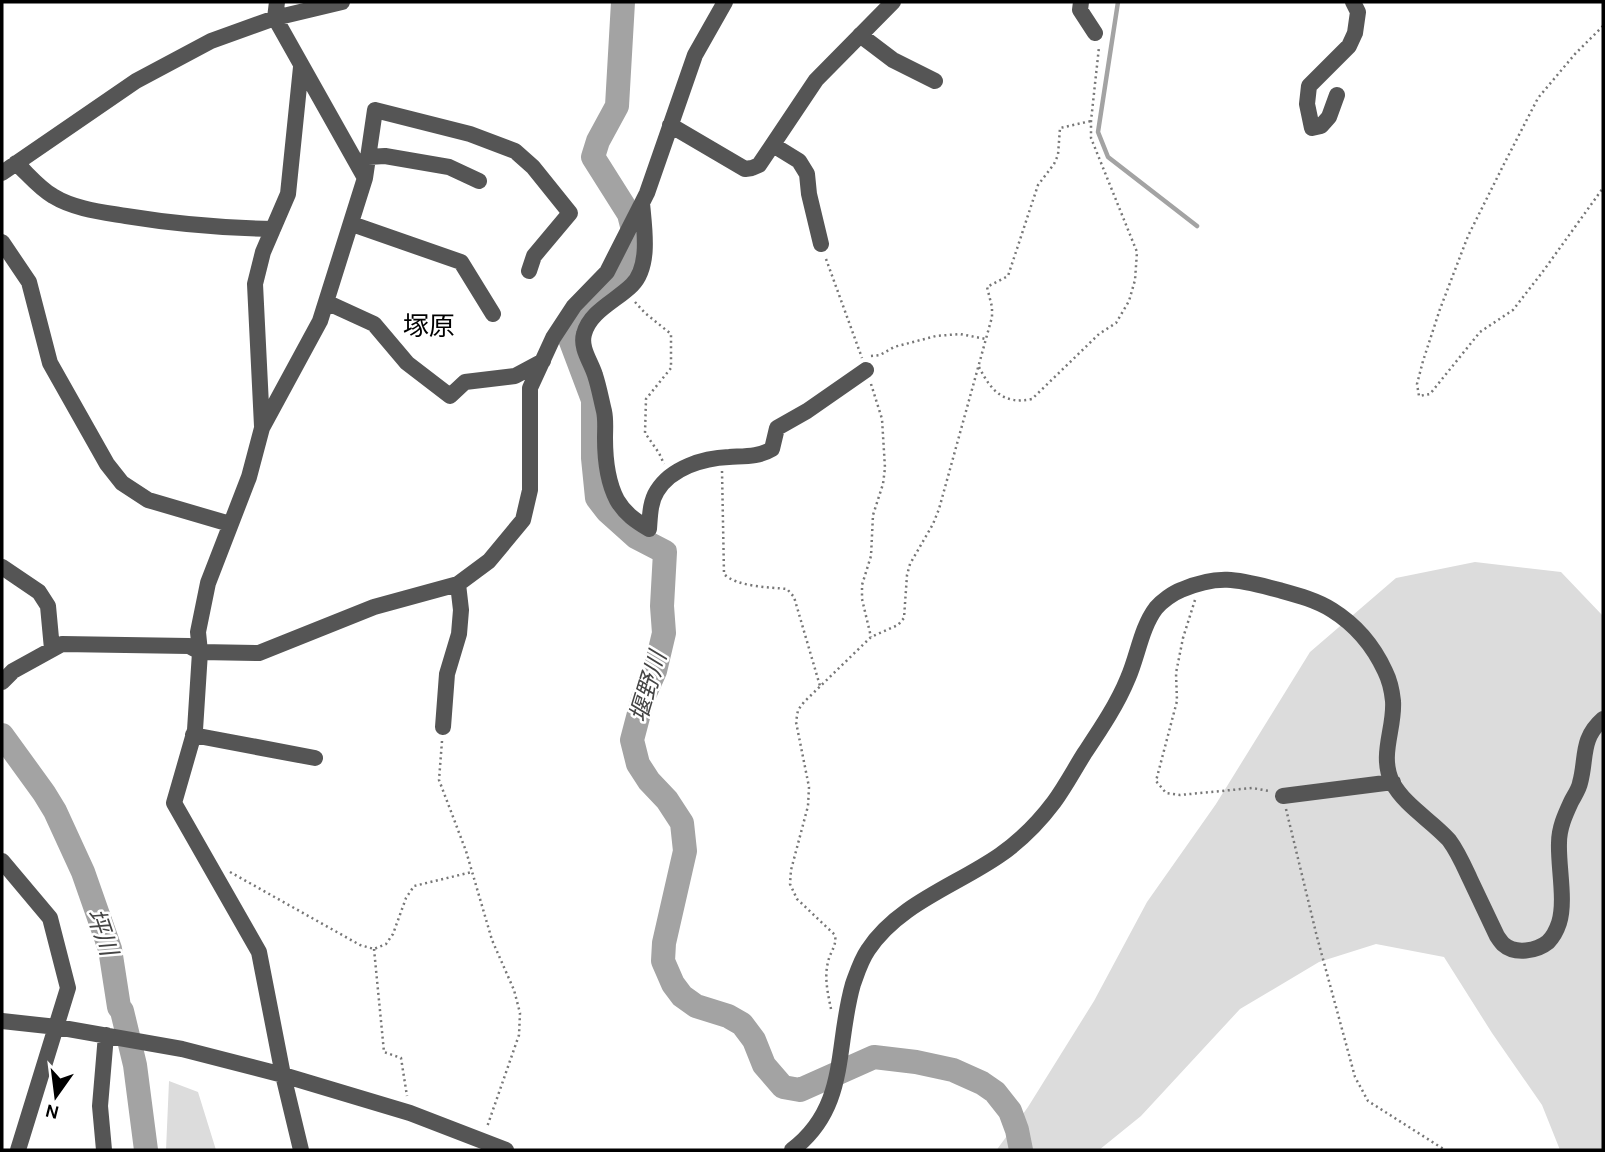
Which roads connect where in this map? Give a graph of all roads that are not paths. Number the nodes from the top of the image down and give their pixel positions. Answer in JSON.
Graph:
{"nodes":[{"id":1,"x":342,"y":2,"type":"edge"},
{"id":2,"x":725,"y":2,"type":"edge"},
{"id":3,"x":893,"y":2,"type":"edge"},
{"id":4,"x":1081,"y":2,"type":"edge"},
{"id":5,"x":1353,"y":2,"type":"edge"},
{"id":6,"x":276,"y":10,"type":"edge"},
{"id":7,"x":1095,"y":33,"type":"road end"},
{"id":8,"x":860,"y":35,"type":"junction"},
{"id":9,"x":301,"y":67,"type":"junction"},
{"id":10,"x":935,"y":81,"type":"dead end"},
{"id":11,"x":1336,"y":95,"type":"dead end"},
{"id":12,"x":670,"y":125,"type":"junction"},
{"id":13,"x":773,"y":145,"type":"junction"},
{"id":14,"x":368,"y":157,"type":"junction"},
{"id":15,"x":16,"y":163,"type":"junction"},
{"id":16,"x":2,"y":173,"type":"edge"},
{"id":17,"x":365,"y":178,"type":"junction"},
{"id":18,"x":479,"y":181,"type":"dead end"},
{"id":19,"x":641,"y":206,"type":"junction"},
{"id":20,"x":352,"y":224,"type":"junction"},
{"id":21,"x":273,"y":229,"type":"junction"},
{"id":22,"x":2,"y":242,"type":"edge"},
{"id":23,"x":821,"y":244,"type":"road end"},
{"id":24,"x":529,"y":271,"type":"dead end"},
{"id":25,"x":598,"y":284,"type":"junction"},
{"id":26,"x":629,"y":286,"type":"junction"},
{"id":27,"x":326,"y":302,"type":"junction"},
{"id":28,"x":493,"y":314,"type":"dead end"},
{"id":29,"x":543,"y":361,"type":"junction"},
{"id":30,"x":864,"y":363,"type":"road end"},
{"id":31,"x":262,"y":428,"type":"junction"},
{"id":32,"x":230,"y":524,"type":"junction"},
{"id":33,"x":2,"y":567,"type":"edge"},
{"id":34,"x":458,"y":584,"type":"junction"},
{"id":35,"x":52,"y":649,"type":"junction"},
{"id":36,"x":201,"y":652,"type":"junction"},
{"id":37,"x":5,"y":673,"type":"edge"},
{"id":38,"x":1603,"y":719,"type":"edge"},
{"id":39,"x":443,"y":727,"type":"road end"},
{"id":40,"x":193,"y":735,"type":"junction"},
{"id":41,"x":315,"y":758,"type":"dead end"},
{"id":42,"x":1393,"y":782,"type":"junction"},
{"id":43,"x":1283,"y":796,"type":"road end"},
{"id":44,"x":2,"y":861,"type":"edge"},
{"id":45,"x":2,"y":1021,"type":"edge"},
{"id":46,"x":57,"y":1027,"type":"junction"},
{"id":47,"x":106,"y":1035,"type":"junction"},
{"id":48,"x":283,"y":1075,"type":"junction"},
{"id":49,"x":18,"y":1150,"type":"edge"},
{"id":50,"x":104,"y":1150,"type":"edge"},
{"id":51,"x":300,"y":1150,"type":"edge"},
{"id":52,"x":506,"y":1150,"type":"edge"},
{"id":53,"x":792,"y":1150,"type":"edge"}],
"edges":[{"from":1,"to":6,"type":"street"},
{"from":2,"to":12,"type":"street"},
{"from":3,"to":8,"type":"street"},
{"from":4,"to":7,"type":"street"},
{"from":5,"to":11,"type":"street"},
{"from":6,"to":9,"type":"street"},
{"from":6,"to":15,"type":"street"},
{"from":8,"to":10,"type":"street"},
{"from":8,"to":13,"type":"street"},
{"from":9,"to":17,"type":"street"},
{"from":9,"to":21,"type":"street"},
{"from":12,"to":13,"type":"street"},
{"from":12,"to":19,"type":"street"},
{"from":13,"to":23,"type":"street"},
{"from":14,"to":17,"type":"street"},
{"from":14,"to":18,"type":"street"},
{"from":14,"to":24,"type":"street"},
{"from":15,"to":16,"type":"street"},
{"from":15,"to":21,"type":"street"},
{"from":17,"to":20,"type":"street"},
{"from":19,"to":25,"type":"street"},
{"from":19,"to":26,"type":"street"},
{"from":20,"to":27,"type":"street"},
{"from":20,"to":28,"type":"street"},
{"from":21,"to":31,"type":"street"},
{"from":22,"to":32,"type":"street"},
{"from":25,"to":26,"type":"street"},
{"from":25,"to":29,"type":"street"},
{"from":26,"to":30,"type":"street"},
{"from":27,"to":29,"type":"street"},
{"from":27,"to":31,"type":"street"},
{"from":29,"to":34,"type":"street"},
{"from":31,"to":32,"type":"street"},
{"from":32,"to":36,"type":"street"},
{"from":33,"to":35,"type":"street"},
{"from":34,"to":36,"type":"street"},
{"from":34,"to":39,"type":"street"},
{"from":35,"to":36,"type":"street"},
{"from":35,"to":37,"type":"street"},
{"from":36,"to":40,"type":"street"},
{"from":38,"to":42,"type":"street"},
{"from":40,"to":41,"type":"street"},
{"from":40,"to":48,"type":"street"},
{"from":42,"to":43,"type":"street"},
{"from":42,"to":53,"type":"street"},
{"from":44,"to":46,"type":"street"},
{"from":45,"to":46,"type":"street"},
{"from":46,"to":47,"type":"street"},
{"from":46,"to":49,"type":"street"},
{"from":47,"to":48,"type":"street"},
{"from":47,"to":50,"type":"street"},
{"from":48,"to":51,"type":"street"},
{"from":48,"to":52,"type":"street"}]}
